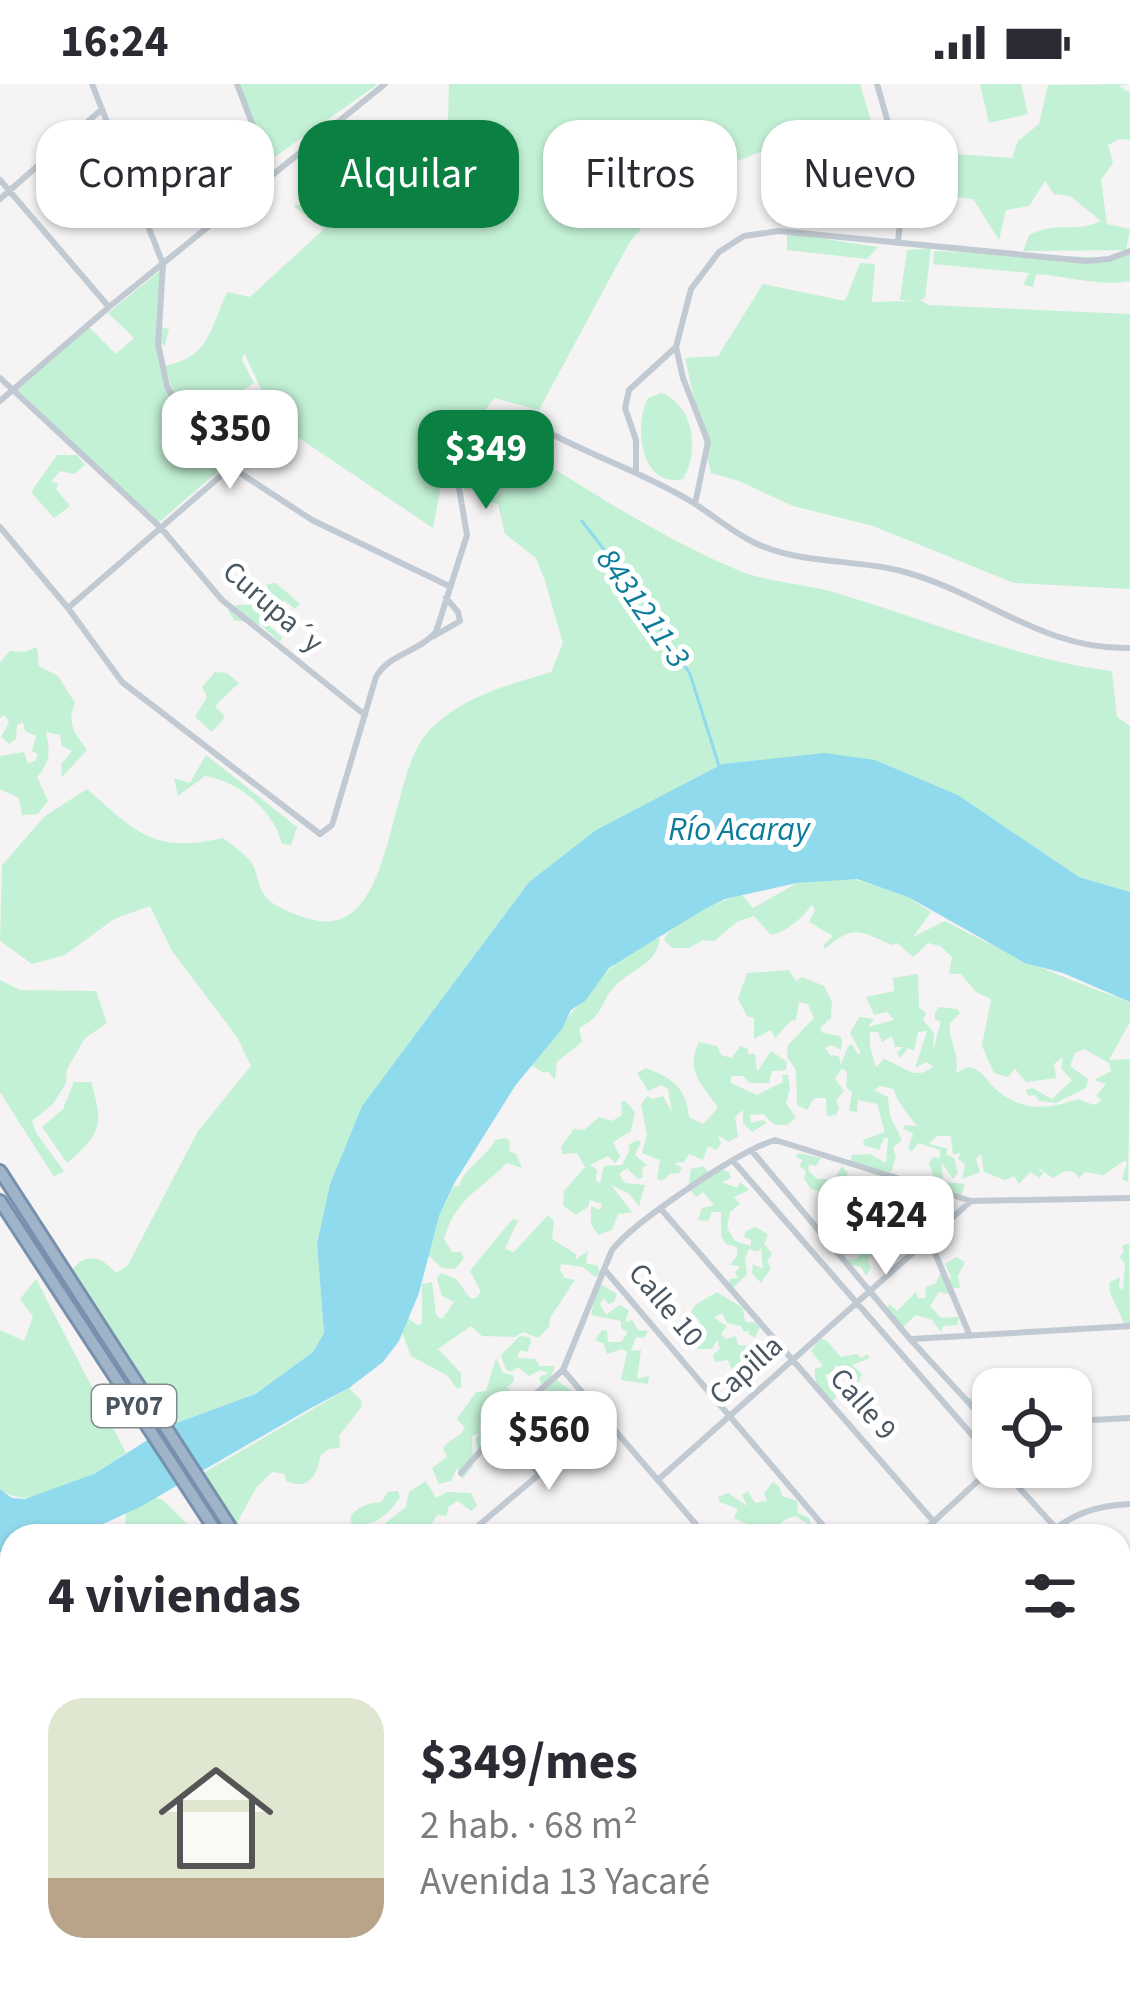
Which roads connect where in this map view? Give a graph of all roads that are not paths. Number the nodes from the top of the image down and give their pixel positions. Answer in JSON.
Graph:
{"nodes":[{"id":1,"x":92,"y":84,"type":"edge"},
{"id":2,"x":237,"y":84,"type":"edge"},
{"id":3,"x":386,"y":84,"type":"edge"},
{"id":4,"x":877,"y":84,"type":"edge"},
{"id":5,"x":102,"y":110,"type":"junction"},
{"id":6,"x":251,"y":120,"type":"edge"},
{"id":7,"x":274,"y":173,"type":"edge"},
{"id":8,"x":0,"y":181,"type":"edge"},
{"id":9,"x":10,"y":191,"type":"junction"},
{"id":10,"x":0,"y":199,"type":"edge"},
{"id":11,"x":207,"y":228,"type":"edge"},
{"id":12,"x":898,"y":243,"type":"junction"},
{"id":13,"x":1130,"y":251,"type":"edge"},
{"id":14,"x":163,"y":264,"type":"junction"},
{"id":15,"x":109,"y":308,"type":"junction"},
{"id":16,"x":676,"y":347,"type":"junction"},
{"id":17,"x":0,"y":378,"type":"edge"},
{"id":18,"x":11,"y":392,"type":"junction"},
{"id":19,"x":0,"y":401,"type":"edge"},
{"id":20,"x":231,"y":467,"type":"junction"},
{"id":21,"x":636,"y":474,"type":"junction"},
{"id":22,"x":695,"y":504,"type":"junction"},
{"id":23,"x":0,"y":527,"type":"edge"},
{"id":24,"x":161,"y":528,"type":"junction"},
{"id":25,"x":449,"y":586,"type":"junction"},
{"id":26,"x":446,"y":598,"type":"junction"},
{"id":27,"x":68,"y":608,"type":"junction"},
{"id":28,"x":434,"y":636,"type":"junction"},
{"id":29,"x":1130,"y":648,"type":"edge"},
{"id":30,"x":365,"y":715,"type":"junction"},
{"id":31,"x":752,"y":1151,"type":"junction"},
{"id":32,"x":734,"y":1162,"type":"junction"},
{"id":33,"x":0,"y":1171,"type":"edge"},
{"id":34,"x":1130,"y":1198,"type":"edge"},
{"id":35,"x":0,"y":1201,"type":"edge"},
{"id":36,"x":971,"y":1202,"type":"junction"},
{"id":37,"x":660,"y":1208,"type":"junction"},
{"id":38,"x":930,"y":1241,"type":"junction"},
{"id":39,"x":604,"y":1269,"type":"junction"},
{"id":40,"x":871,"y":1292,"type":"junction"},
{"id":41,"x":856,"y":1303,"type":"junction"},
{"id":42,"x":1130,"y":1326,"type":"edge"},
{"id":43,"x":970,"y":1336,"type":"junction"},
{"id":44,"x":910,"y":1339,"type":"junction"},
{"id":45,"x":793,"y":1360,"type":"junction"},
{"id":46,"x":563,"y":1370,"type":"junction"},
{"id":47,"x":972,"y":1406,"type":"edge"},
{"id":48,"x":729,"y":1417,"type":"junction"},
{"id":49,"x":1130,"y":1418,"type":"edge"},
{"id":50,"x":605,"y":1420,"type":"junction"},
{"id":51,"x":1092,"y":1420,"type":"edge"},
{"id":52,"x":500,"y":1429,"type":"junction"},
{"id":53,"x":972,"y":1436,"type":"edge"},
{"id":54,"x":461,"y":1473,"type":"dead end"},
{"id":55,"x":539,"y":1473,"type":"junction"},
{"id":56,"x":659,"y":1479,"type":"junction"},
{"id":57,"x":972,"y":1486,"type":"edge"},
{"id":58,"x":1018,"y":1488,"type":"edge"},
{"id":59,"x":1130,"y":1504,"type":"edge"},
{"id":60,"x":934,"y":1522,"type":"junction"},
{"id":61,"x":212,"y":1524,"type":"edge"},
{"id":62,"x":228,"y":1524,"type":"edge"},
{"id":63,"x":480,"y":1524,"type":"edge"},
{"id":64,"x":696,"y":1524,"type":"edge"},
{"id":65,"x":822,"y":1524,"type":"edge"},
{"id":66,"x":932,"y":1524,"type":"edge"},
{"id":67,"x":1051,"y":1524,"type":"edge"},
{"id":68,"x":1061,"y":1524,"type":"edge"}],
"edges":[{"from":1,"to":5,"type":"street"},
{"from":2,"to":6,"type":"street"},
{"from":3,"to":7,"type":"street"},
{"from":4,"to":12,"type":"street"},
{"from":5,"to":9,"type":"street"},
{"from":5,"to":14,"type":"street"},
{"from":8,"to":9,"type":"street"},
{"from":9,"to":10,"type":"street"},
{"from":9,"to":15,"type":"street"},
{"from":11,"to":14,"type":"street"},
{"from":12,"to":13,"type":"street"},
{"from":12,"to":16,"type":"street"},
{"from":14,"to":15,"type":"street"},
{"from":14,"to":20,"type":"street"},
{"from":15,"to":18,"type":"street"},
{"from":16,"to":21,"type":"street"},
{"from":16,"to":22,"type":"street"},
{"from":17,"to":18,"type":"street","name":"Curupa´y"},
{"from":18,"to":19,"type":"street"},
{"from":18,"to":24,"type":"street","name":"Curupa´y"},
{"from":20,"to":24,"type":"street"},
{"from":20,"to":25,"type":"street"},
{"from":21,"to":22,"type":"street"},
{"from":21,"to":25,"type":"street"},
{"from":22,"to":29,"type":"street"},
{"from":23,"to":27,"type":"street"},
{"from":24,"to":27,"type":"street"},
{"from":24,"to":30,"type":"street","name":"Curupa´y"},
{"from":25,"to":26,"type":"street"},
{"from":26,"to":28,"type":"street"},
{"from":26,"to":28,"type":"street"},
{"from":27,"to":30,"type":"street"},
{"from":28,"to":30,"type":"street"},
{"from":31,"to":32,"type":"street"},
{"from":31,"to":36,"type":"street"},
{"from":31,"to":40,"type":"street"},
{"from":32,"to":37,"type":"street"},
{"from":32,"to":41,"type":"street"},
{"from":33,"to":62,"type":"highway","number":"PY07"},
{"from":34,"to":36,"type":"street"},
{"from":35,"to":61,"type":"highway","number":"PY07"},
{"from":36,"to":38,"type":"street","name":"Capilla"},
{"from":37,"to":39,"type":"street"},
{"from":37,"to":45,"type":"street","name":"Calle 9"},
{"from":38,"to":40,"type":"street","name":"Capilla"},
{"from":38,"to":43,"type":"street"},
{"from":39,"to":46,"type":"street"},
{"from":39,"to":48,"type":"street","name":"Calle 10"},
{"from":40,"to":41,"type":"street","name":"Capilla"},
{"from":40,"to":44,"type":"street"},
{"from":41,"to":45,"type":"street","name":"Capilla"},
{"from":41,"to":53,"type":"street"},
{"from":42,"to":43,"type":"street"},
{"from":43,"to":44,"type":"street"},
{"from":44,"to":47,"type":"street"},
{"from":45,"to":48,"type":"street","name":"Capilla"},
{"from":45,"to":60,"type":"street","name":"Calle 9"},
{"from":46,"to":50,"type":"street"},
{"from":46,"to":52,"type":"street"},
{"from":48,"to":56,"type":"street","name":"Capilla"},
{"from":48,"to":65,"type":"street","name":"Calle 10"},
{"from":49,"to":51,"type":"street"},
{"from":50,"to":55,"type":"street"},
{"from":50,"to":56,"type":"street"},
{"from":52,"to":54,"type":"street"},
{"from":52,"to":55,"type":"street"},
{"from":55,"to":63,"type":"street"},
{"from":56,"to":64,"type":"street"},
{"from":57,"to":60,"type":"street"},
{"from":58,"to":67,"type":"street"},
{"from":59,"to":68,"type":"street"},
{"from":60,"to":66,"type":"street"}]}
